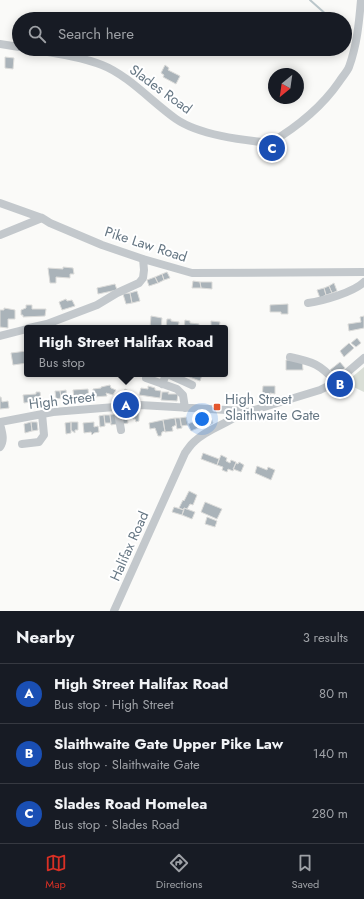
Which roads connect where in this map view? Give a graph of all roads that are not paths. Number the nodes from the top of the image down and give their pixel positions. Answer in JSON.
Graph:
{"nodes":[{"id":1,"x":361,"y":0,"type":"edge"},
{"id":2,"x":0,"y":44,"type":"edge"},
{"id":3,"x":12,"y":47,"type":"edge"},
{"id":4,"x":67,"y":56,"type":"edge"},
{"id":5,"x":352,"y":56,"type":"edge"},
{"id":6,"x":352,"y":56,"type":"edge"},
{"id":7,"x":0,"y":203,"type":"edge"},
{"id":8,"x":42,"y":218,"type":"junction"},
{"id":9,"x":0,"y":235,"type":"edge"},
{"id":10,"x":142,"y":259,"type":"junction"},
{"id":11,"x":364,"y":272,"type":"edge"},
{"id":12,"x":364,"y":282,"type":"edge"},
{"id":13,"x":308,"y":303,"type":"dead end"},
{"id":14,"x":42,"y":325,"type":"edge"},
{"id":15,"x":24,"y":329,"type":"edge"},
{"id":16,"x":0,"y":336,"type":"edge"},
{"id":17,"x":290,"y":357,"type":"dead end"},
{"id":18,"x":364,"y":358,"type":"edge"},
{"id":19,"x":166,"y":377,"type":"edge"},
{"id":20,"x":174,"y":377,"type":"edge"},
{"id":21,"x":146,"y":378,"type":"dead end"},
{"id":22,"x":336,"y":382,"type":"junction"},
{"id":23,"x":162,"y":384,"type":"junction"},
{"id":24,"x":192,"y":385,"type":"dead end"},
{"id":25,"x":117,"y":407,"type":"junction"},
{"id":26,"x":185,"y":408,"type":"junction"},
{"id":27,"x":247,"y":412,"type":"junction"},
{"id":28,"x":42,"y":414,"type":"junction"},
{"id":29,"x":0,"y":423,"type":"edge"},
{"id":30,"x":121,"y":430,"type":"dead end"},
{"id":31,"x":22,"y":444,"type":"dead end"},
{"id":32,"x":0,"y":447,"type":"edge"},
{"id":33,"x":114,"y":611,"type":"edge"}],
"edges":[{"from":1,"to":6,"type":"street","name":"Slades Road"},
{"from":2,"to":3,"type":"street"},
{"from":4,"to":5,"type":"street","name":"Slades Road"},
{"from":7,"to":8,"type":"street","name":"Pike Law Road"},
{"from":8,"to":9,"type":"street"},
{"from":8,"to":10,"type":"street","name":"Pike Law Road"},
{"from":10,"to":11,"type":"street","name":"Pike Law Road"},
{"from":10,"to":14,"type":"street"},
{"from":12,"to":13,"type":"street"},
{"from":15,"to":16,"type":"street"},
{"from":17,"to":22,"type":"street"},
{"from":18,"to":22,"type":"street"},
{"from":19,"to":23,"type":"street"},
{"from":20,"to":24,"type":"street"},
{"from":21,"to":23,"type":"street"},
{"from":22,"to":27,"type":"street"},
{"from":23,"to":26,"type":"street"},
{"from":25,"to":26,"type":"street","name":"High Street"},
{"from":25,"to":28,"type":"street","name":"High Street"},
{"from":25,"to":30,"type":"street"},
{"from":26,"to":27,"type":"street","name":"High Street"},
{"from":27,"to":33,"type":"street","name":"Halifax Road"},
{"from":28,"to":29,"type":"street","name":"High Street"},
{"from":28,"to":31,"type":"street"},
{"from":29,"to":32,"type":"street"}]}
